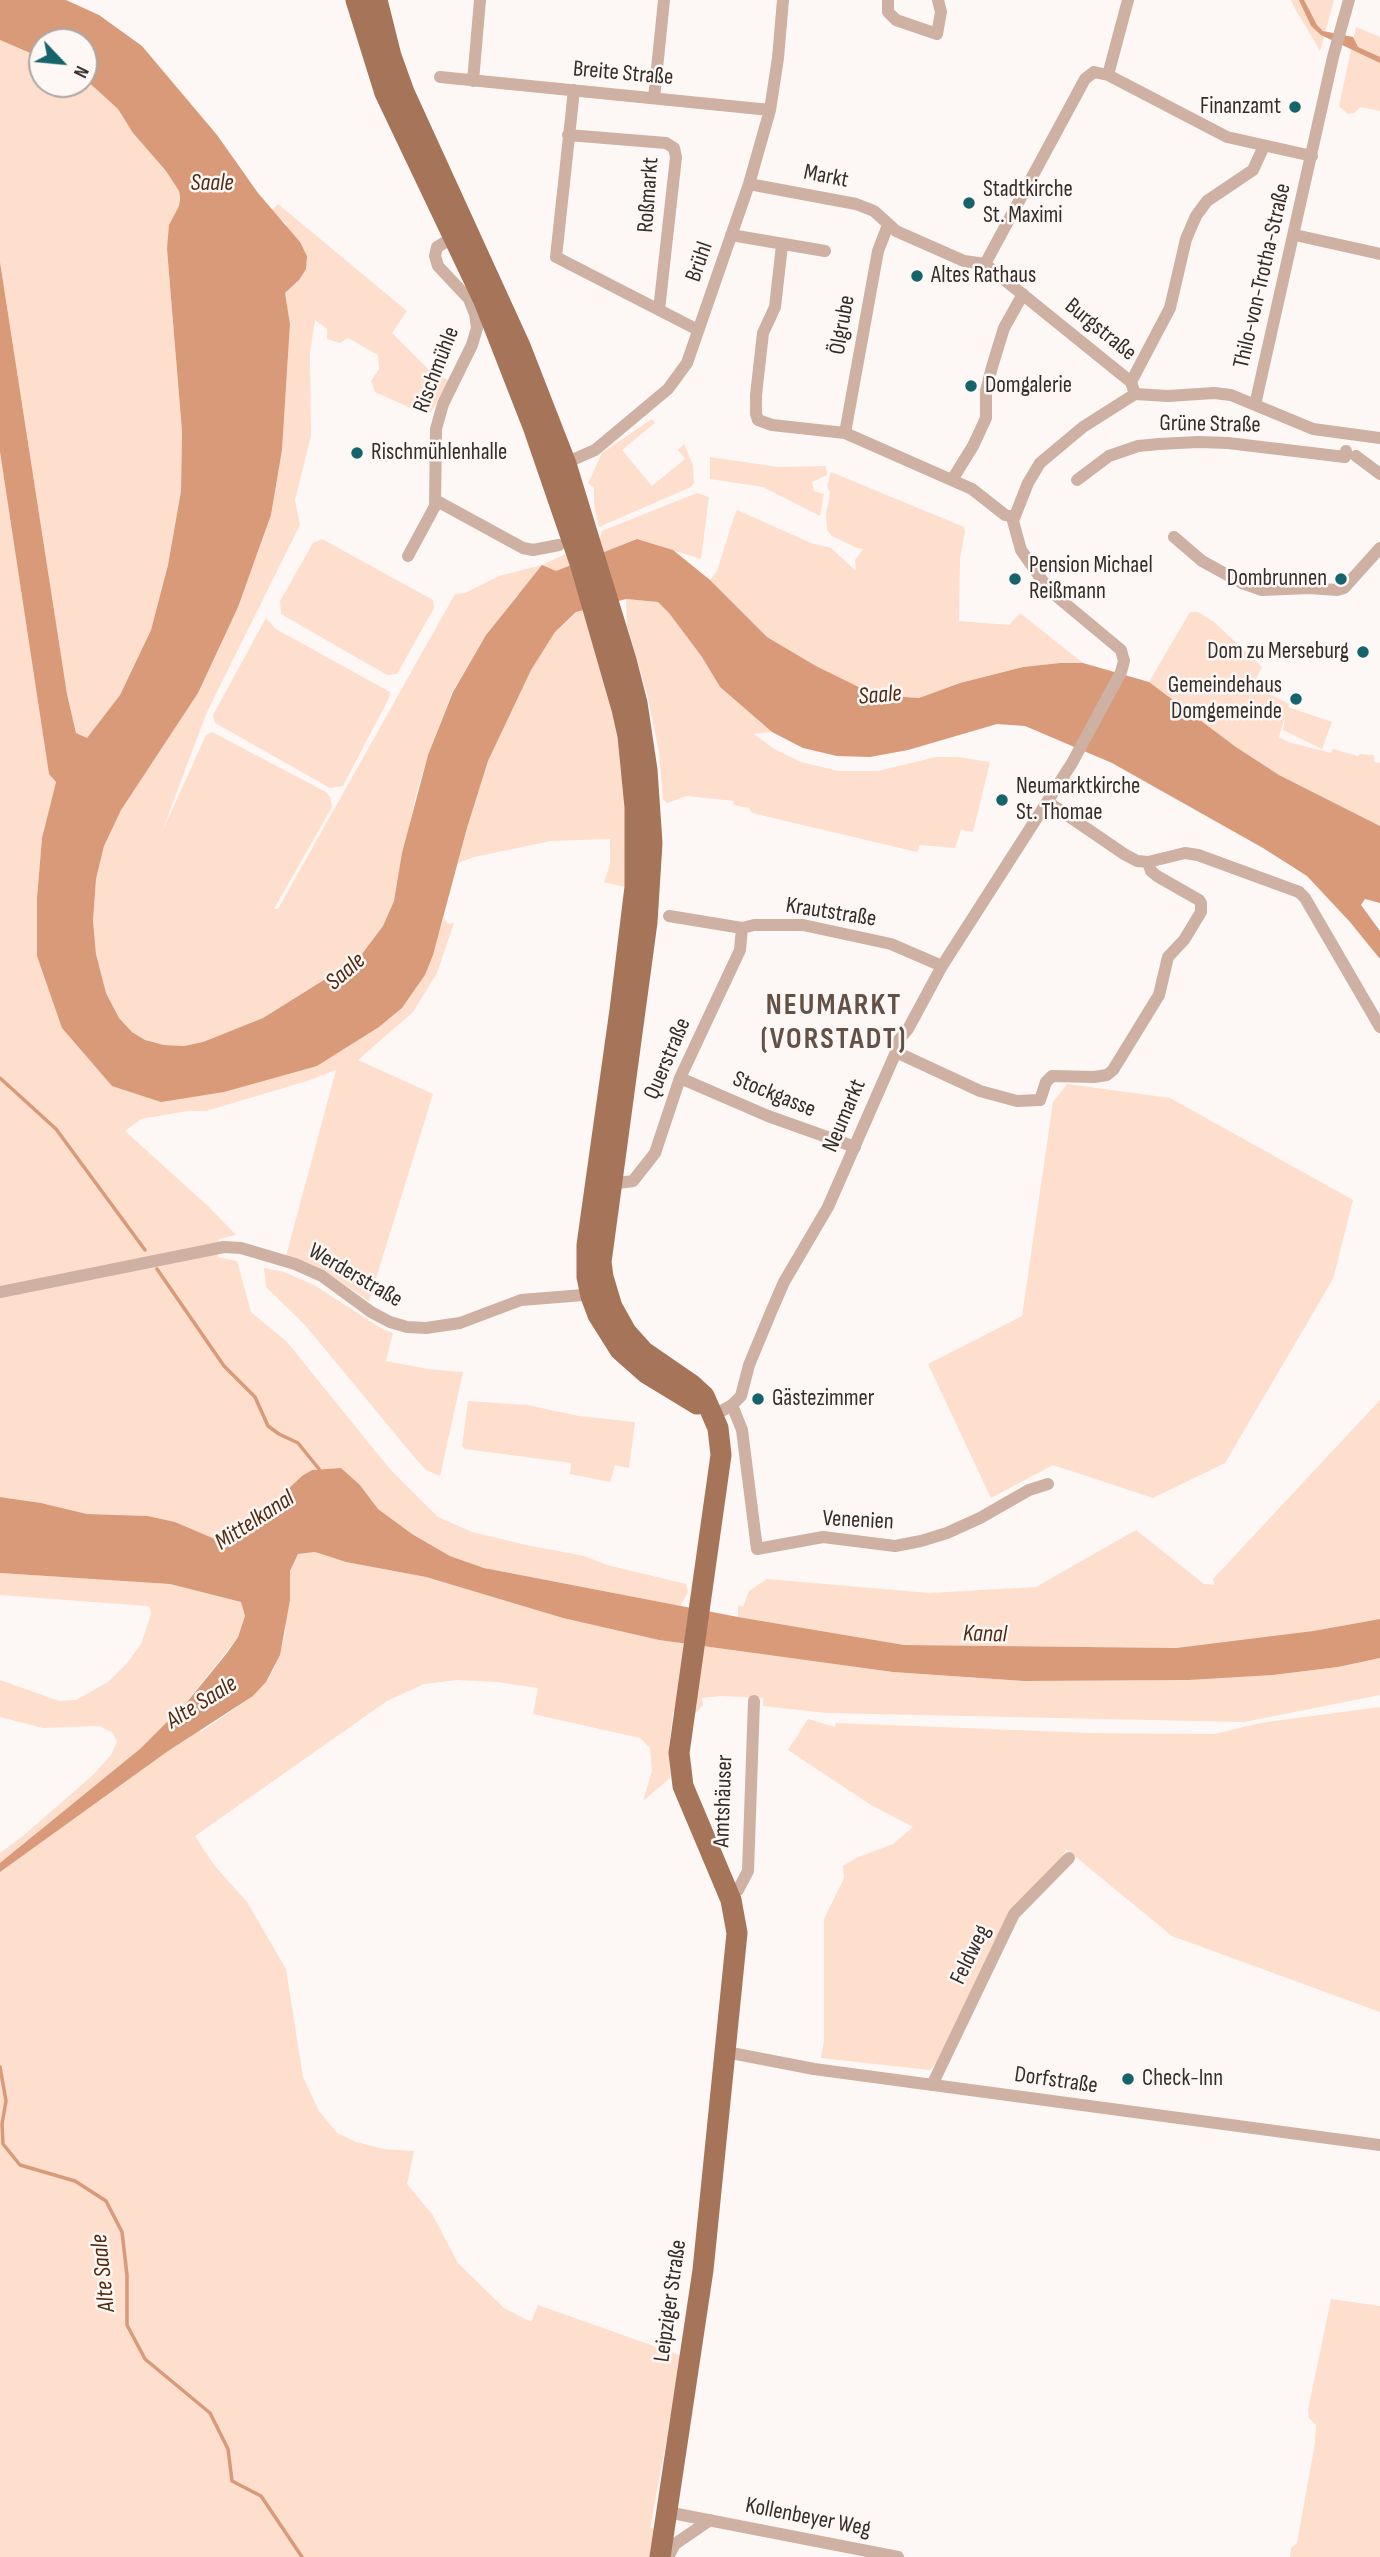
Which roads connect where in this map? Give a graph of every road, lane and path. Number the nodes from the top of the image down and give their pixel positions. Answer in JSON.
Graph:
{"nodes":[{"id":1,"x":356,"y":0,"type":"edge"},
{"id":2,"x":377,"y":0,"type":"edge"},
{"id":3,"x":480,"y":0,"type":"edge"},
{"id":4,"x":664,"y":0,"type":"edge"},
{"id":5,"x":783,"y":0,"type":"edge"},
{"id":6,"x":888,"y":0,"type":"edge"},
{"id":7,"x":938,"y":0,"type":"edge"},
{"id":8,"x":1128,"y":0,"type":"edge"},
{"id":9,"x":1349,"y":0,"type":"edge"},
{"id":10,"x":1108,"y":75,"type":"junction"},
{"id":11,"x":440,"y":77,"type":"dead end"},
{"id":12,"x":473,"y":81,"type":"junction"},
{"id":13,"x":573,"y":90,"type":"junction"},
{"id":14,"x":654,"y":98,"type":"junction"},
{"id":15,"x":770,"y":110,"type":"junction"},
{"id":16,"x":568,"y":135,"type":"junction"},
{"id":17,"x":1264,"y":146,"type":"junction"},
{"id":18,"x":1312,"y":156,"type":"junction"},
{"id":19,"x":749,"y":184,"type":"junction"},
{"id":20,"x":888,"y":225,"type":"junction"},
{"id":21,"x":732,"y":235,"type":"junction"},
{"id":22,"x":1295,"y":235,"type":"junction"},
{"id":23,"x":454,"y":237,"type":"junction"},
{"id":24,"x":782,"y":245,"type":"junction"},
{"id":25,"x":825,"y":251,"type":"dead end"},
{"id":26,"x":1380,"y":254,"type":"edge"},
{"id":27,"x":985,"y":264,"type":"junction"},
{"id":28,"x":1023,"y":294,"type":"junction"},
{"id":29,"x":660,"y":310,"type":"junction"},
{"id":30,"x":698,"y":330,"type":"junction"},
{"id":31,"x":1133,"y":388,"type":"junction"},
{"id":32,"x":1255,"y":405,"type":"junction"},
{"id":33,"x":845,"y":433,"type":"junction"},
{"id":34,"x":1349,"y":434,"type":"junction"},
{"id":35,"x":1380,"y":438,"type":"edge"},
{"id":36,"x":1352,"y":454,"type":"junction"},
{"id":37,"x":558,"y":466,"type":"junction"},
{"id":38,"x":1380,"y":474,"type":"edge"},
{"id":39,"x":952,"y":480,"type":"junction"},
{"id":40,"x":1077,"y":480,"type":"dead end"},
{"id":41,"x":437,"y":500,"type":"junction"},
{"id":42,"x":1014,"y":517,"type":"junction"},
{"id":43,"x":1174,"y":537,"type":"dead end"},
{"id":44,"x":559,"y":545,"type":"dead end"},
{"id":45,"x":1380,"y":548,"type":"edge"},
{"id":46,"x":408,"y":556,"type":"dead end"},
{"id":47,"x":609,"y":631,"type":"junction"},
{"id":48,"x":1048,"y":802,"type":"junction"},
{"id":49,"x":1148,"y":862,"type":"junction"},
{"id":50,"x":669,"y":916,"type":"dead end"},
{"id":51,"x":743,"y":928,"type":"junction"},
{"id":52,"x":942,"y":965,"type":"junction"},
{"id":53,"x":1380,"y":1027,"type":"edge"},
{"id":54,"x":896,"y":1052,"type":"junction"},
{"id":55,"x":680,"y":1078,"type":"junction"},
{"id":56,"x":855,"y":1147,"type":"junction"},
{"id":57,"x":611,"y":1184,"type":"junction"},
{"id":58,"x":0,"y":1292,"type":"edge"},
{"id":59,"x":599,"y":1294,"type":"junction"},
{"id":60,"x":732,"y":1405,"type":"junction"},
{"id":61,"x":713,"y":1416,"type":"junction"},
{"id":62,"x":1048,"y":1484,"type":"dead end"},
{"id":63,"x":754,"y":1701,"type":"dead end"},
{"id":64,"x":1069,"y":1858,"type":"dead end"},
{"id":65,"x":729,"y":1895,"type":"junction"},
{"id":66,"x":726,"y":2052,"type":"junction"},
{"id":67,"x":932,"y":2085,"type":"junction"},
{"id":68,"x":1380,"y":2145,"type":"edge"},
{"id":69,"x":667,"y":2512,"type":"junction"},
{"id":70,"x":710,"y":2520,"type":"junction"},
{"id":71,"x":660,"y":2557,"type":"edge"},
{"id":72,"x":668,"y":2557,"type":"edge"},
{"id":73,"x":898,"y":2557,"type":"edge"}],
"edges":[{"from":1,"to":23,"type":"main road"},
{"from":2,"to":37,"type":"main road"},
{"from":3,"to":12,"type":"street"},
{"from":4,"to":14,"type":"street"},
{"from":5,"to":15,"type":"street","name":"Brühl"},
{"from":6,"to":7,"type":"street"},
{"from":8,"to":10,"type":"street"},
{"from":9,"to":18,"type":"street","name":"Thilo-von-Trotha-Straße"},
{"from":10,"to":17,"type":"street"},
{"from":10,"to":27,"type":"street"},
{"from":11,"to":12,"type":"street","name":"Breite Straße"},
{"from":12,"to":13,"type":"street","name":"Breite Straße"},
{"from":13,"to":14,"type":"street","name":"Breite Straße"},
{"from":13,"to":16,"type":"street"},
{"from":14,"to":15,"type":"street","name":"Breite Straße"},
{"from":15,"to":19,"type":"street","name":"Brühl"},
{"from":16,"to":29,"type":"street"},
{"from":16,"to":29,"type":"street","name":"Roßmarkt"},
{"from":17,"to":18,"type":"street"},
{"from":17,"to":31,"type":"street"},
{"from":18,"to":22,"type":"street","name":"Thilo-von-Trotha-Straße"},
{"from":19,"to":20,"type":"street","name":"Markt"},
{"from":19,"to":21,"type":"street","name":"Brühl"},
{"from":20,"to":27,"type":"street","name":"Burgstraße"},
{"from":20,"to":33,"type":"street","name":"Ölgrube"},
{"from":21,"to":24,"type":"street"},
{"from":21,"to":30,"type":"street","name":"Brühl"},
{"from":22,"to":26,"type":"street"},
{"from":22,"to":32,"type":"street","name":"Thilo-von-Trotha-Straße"},
{"from":23,"to":37,"type":"main road"},
{"from":23,"to":41,"type":"street","name":"Rischmühle"},
{"from":24,"to":25,"type":"street"},
{"from":24,"to":33,"type":"street"},
{"from":27,"to":28,"type":"street","name":"Burgstraße"},
{"from":28,"to":31,"type":"street","name":"Burgstraße"},
{"from":28,"to":39,"type":"street"},
{"from":29,"to":30,"type":"street"},
{"from":30,"to":37,"type":"street","name":"Brühl"},
{"from":31,"to":32,"type":"street"},
{"from":31,"to":42,"type":"street"},
{"from":32,"to":34,"type":"street"},
{"from":33,"to":39,"type":"street"},
{"from":34,"to":35,"type":"street"},
{"from":34,"to":36,"type":"street"},
{"from":36,"to":38,"type":"street"},
{"from":36,"to":40,"type":"street","name":"Grüne Straße"},
{"from":37,"to":47,"type":"main road"},
{"from":39,"to":42,"type":"street"},
{"from":41,"to":44,"type":"street"},
{"from":41,"to":46,"type":"street","name":"Rischmühle"},
{"from":42,"to":48,"type":"street","name":"Neumarkt"},
{"from":43,"to":45,"type":"street"},
{"from":47,"to":57,"type":"main road"},
{"from":47,"to":59,"type":"main road"},
{"from":48,"to":49,"type":"street"},
{"from":48,"to":52,"type":"street","name":"Neumarkt"},
{"from":49,"to":53,"type":"street"},
{"from":49,"to":54,"type":"street"},
{"from":50,"to":51,"type":"street","name":"Krautstraße"},
{"from":51,"to":52,"type":"street","name":"Krautstraße"},
{"from":51,"to":55,"type":"street","name":"Querstraße"},
{"from":52,"to":54,"type":"street","name":"Neumarkt"},
{"from":54,"to":56,"type":"street","name":"Neumarkt"},
{"from":55,"to":56,"type":"street","name":"Stockgasse"},
{"from":55,"to":57,"type":"street","name":"Querstraße"},
{"from":56,"to":60,"type":"street","name":"Neumarkt"},
{"from":57,"to":59,"type":"main road"},
{"from":58,"to":59,"type":"street","name":"Werderstraße"},
{"from":59,"to":61,"type":"main road"},
{"from":60,"to":61,"type":"street"},
{"from":60,"to":62,"type":"street","name":"Venenien"},
{"from":61,"to":65,"type":"main road","name":"Amtshäuser"},
{"from":63,"to":65,"type":"street","name":"Amtshäuser"},
{"from":64,"to":67,"type":"street","name":"Feldweg"},
{"from":65,"to":66,"type":"main road","name":"Amtshäuser"},
{"from":66,"to":67,"type":"street","name":"Dorfstraße"},
{"from":66,"to":69,"type":"main road","name":"Leipziger Straße"},
{"from":67,"to":68,"type":"street","name":"Dorfstraße"},
{"from":69,"to":70,"type":"street","name":"Kollenbeyer Weg"},
{"from":69,"to":71,"type":"main road","name":"Leipziger Straße"},
{"from":70,"to":72,"type":"street","name":"Kollenbeyer Weg"},
{"from":70,"to":73,"type":"street","name":"Kollenbeyer Weg"}]}
